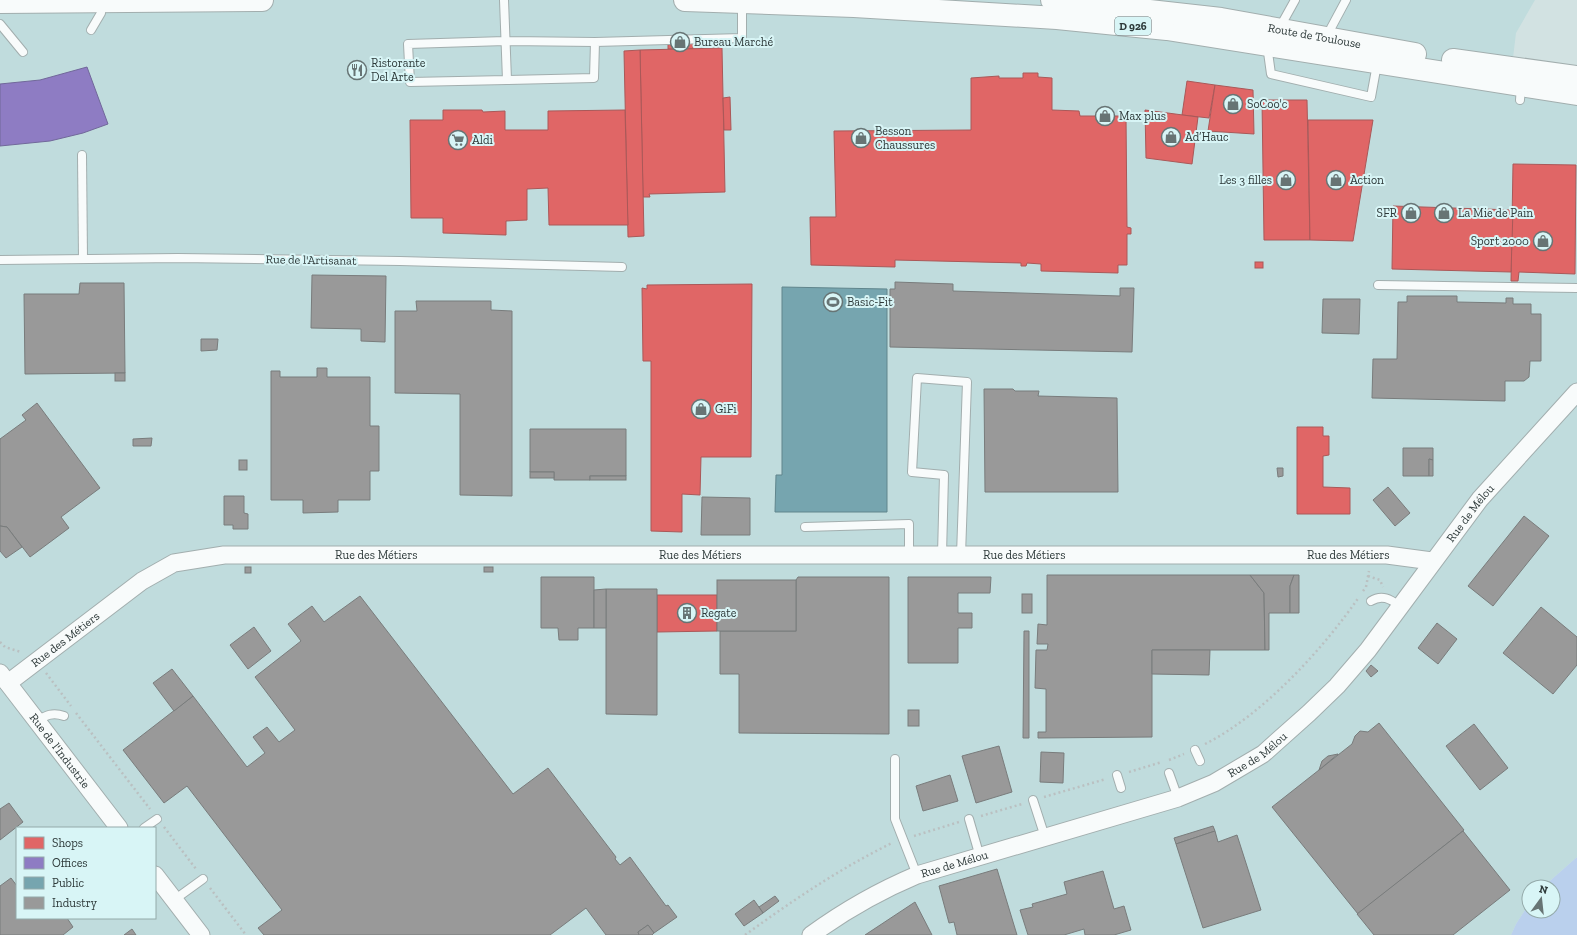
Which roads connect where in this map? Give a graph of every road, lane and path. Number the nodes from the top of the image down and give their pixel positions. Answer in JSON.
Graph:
{"nodes":[{"id":1,"x":101,"y":0,"type":"edge"},
{"id":2,"x":262,"y":0,"type":"edge"},
{"id":3,"x":504,"y":0,"type":"edge"},
{"id":4,"x":685,"y":0,"type":"edge"},
{"id":5,"x":1052,"y":0,"type":"edge"},
{"id":6,"x":1295,"y":0,"type":"edge"},
{"id":7,"x":1346,"y":0,"type":"edge"},
{"id":8,"x":0,"y":2,"type":"edge"},
{"id":9,"x":742,"y":2,"type":"junction"},
{"id":10,"x":0,"y":24,"type":"edge"},
{"id":11,"x":90,"y":30,"type":"dead end"},
{"id":12,"x":1273,"y":37,"type":"junction"},
{"id":13,"x":1328,"y":38,"type":"junction"},
{"id":14,"x":505,"y":41,"type":"junction"},
{"id":15,"x":595,"y":42,"type":"junction"},
{"id":16,"x":23,"y":52,"type":"dead end"},
{"id":17,"x":1377,"y":63,"type":"junction"},
{"id":18,"x":1577,"y":77,"type":"edge"},
{"id":19,"x":507,"y":80,"type":"junction"},
{"id":20,"x":1522,"y":85,"type":"junction"},
{"id":21,"x":1577,"y":94,"type":"edge"},
{"id":22,"x":82,"y":155,"type":"dead end"},
{"id":23,"x":82,"y":259,"type":"junction"},
{"id":24,"x":0,"y":260,"type":"edge"},
{"id":25,"x":622,"y":268,"type":"dead end"},
{"id":26,"x":1378,"y":285,"type":"dead end"},
{"id":27,"x":1577,"y":288,"type":"edge"},
{"id":28,"x":1577,"y":392,"type":"edge"},
{"id":29,"x":805,"y":527,"type":"dead end"},
{"id":30,"x":909,"y":555,"type":"junction"},
{"id":31,"x":942,"y":555,"type":"junction"},
{"id":32,"x":961,"y":555,"type":"junction"},
{"id":33,"x":1432,"y":561,"type":"junction"},
{"id":34,"x":1371,"y":565,"type":"dead end"},
{"id":35,"x":1368,"y":576,"type":"junction"},
{"id":36,"x":1384,"y":589,"type":"dead end"},
{"id":37,"x":1371,"y":602,"type":"dead end"},
{"id":38,"x":1400,"y":606,"type":"junction"},
{"id":39,"x":0,"y":642,"type":"edge"},
{"id":40,"x":24,"y":653,"type":"dead end"},
{"id":41,"x":45,"y":672,"type":"dead end"},
{"id":42,"x":4,"y":678,"type":"edge"},
{"id":43,"x":64,"y":716,"type":"dead end"},
{"id":44,"x":37,"y":722,"type":"junction"},
{"id":45,"x":1195,"y":750,"type":"junction"},
{"id":46,"x":895,"y":758,"type":"dead end"},
{"id":47,"x":1200,"y":761,"type":"dead end"},
{"id":48,"x":1170,"y":773,"type":"dead end"},
{"id":49,"x":1117,"y":776,"type":"junction"},
{"id":50,"x":1121,"y":788,"type":"dead end"},
{"id":51,"x":1178,"y":798,"type":"junction"},
{"id":52,"x":1033,"y":800,"type":"junction"},
{"id":53,"x":157,"y":819,"type":"junction"},
{"id":54,"x":969,"y":819,"type":"junction"},
{"id":55,"x":118,"y":827,"type":"edge"},
{"id":56,"x":145,"y":827,"type":"edge"},
{"id":57,"x":1045,"y":837,"type":"junction"},
{"id":58,"x":903,"y":840,"type":"junction"},
{"id":59,"x":980,"y":857,"type":"junction"},
{"id":60,"x":917,"y":875,"type":"junction"},
{"id":61,"x":156,"y":876,"type":"edge"},
{"id":62,"x":203,"y":879,"type":"junction"},
{"id":63,"x":174,"y":900,"type":"junction"},
{"id":64,"x":818,"y":933,"type":"edge"},
{"id":65,"x":201,"y":935,"type":"edge"},
{"id":66,"x":246,"y":935,"type":"edge"},
{"id":67,"x":745,"y":935,"type":"edge"}],
"edges":[{"from":1,"to":2,"type":"main road"},
{"from":1,"to":8,"type":"main road"},
{"from":1,"to":11,"type":"lane"},
{"from":3,"to":14,"type":"lane"},
{"from":4,"to":9,"type":"main road","number":"D 926"},
{"from":5,"to":12,"type":"main road","name":"Route de Toulouse","number":"D 926"},
{"from":6,"to":12,"type":"lane"},
{"from":7,"to":13,"type":"lane"},
{"from":9,"to":12,"type":"main road","number":"D 926"},
{"from":9,"to":15,"type":"lane"},
{"from":10,"to":16,"type":"lane"},
{"from":12,"to":13,"type":"main road","name":"Route de Toulouse","number":"D 926"},
{"from":12,"to":17,"type":"main road","number":"D 926"},
{"from":12,"to":17,"type":"lane"},
{"from":13,"to":20,"type":"main road","name":"Route de Toulouse","number":"D 926"},
{"from":14,"to":15,"type":"lane"},
{"from":14,"to":19,"type":"lane"},
{"from":14,"to":19,"type":"lane"},
{"from":15,"to":19,"type":"lane"},
{"from":17,"to":20,"type":"main road","number":"D 926"},
{"from":18,"to":20,"type":"main road","name":"Route de Toulouse","number":"D 926"},
{"from":20,"to":21,"type":"main road","number":"D 926"},
{"from":22,"to":23,"type":"lane"},
{"from":23,"to":24,"type":"lane","name":"Rue de l'Artisanat"},
{"from":23,"to":25,"type":"lane","name":"Rue de l'Artisanat"},
{"from":26,"to":27,"type":"lane"},
{"from":28,"to":33,"type":"street","name":"Rue de Mélou"},
{"from":29,"to":30,"type":"lane"},
{"from":30,"to":31,"type":"street","name":"Rue des Métiers"},
{"from":30,"to":42,"type":"street","name":"Rue des Métiers"},
{"from":31,"to":32,"type":"street","name":"Rue des Métiers"},
{"from":31,"to":32,"type":"lane"},
{"from":32,"to":33,"type":"street","name":"Rue des Métiers"},
{"from":33,"to":38,"type":"street","name":"Rue de Mélou"},
{"from":34,"to":35,"type":"path"},
{"from":35,"to":36,"type":"path"},
{"from":35,"to":45,"type":"path"},
{"from":37,"to":38,"type":"lane"},
{"from":38,"to":51,"type":"street","name":"Rue de Mélou"},
{"from":39,"to":40,"type":"path"},
{"from":41,"to":53,"type":"path"},
{"from":42,"to":44,"type":"street","name":"Rue de l'Industrie"},
{"from":43,"to":44,"type":"lane"},
{"from":44,"to":55,"type":"street","name":"Rue de l'Industrie"},
{"from":45,"to":47,"type":"lane"},
{"from":45,"to":49,"type":"path"},
{"from":46,"to":58,"type":"lane"},
{"from":48,"to":51,"type":"lane"},
{"from":49,"to":50,"type":"lane"},
{"from":49,"to":52,"type":"path"},
{"from":51,"to":57,"type":"street","name":"Rue de Mélou"},
{"from":52,"to":54,"type":"path"},
{"from":52,"to":57,"type":"lane"},
{"from":53,"to":56,"type":"lane"},
{"from":53,"to":62,"type":"path"},
{"from":54,"to":58,"type":"path"},
{"from":54,"to":59,"type":"lane"},
{"from":57,"to":59,"type":"street","name":"Rue de Mélou"},
{"from":58,"to":60,"type":"lane"},
{"from":58,"to":67,"type":"path"},
{"from":59,"to":60,"type":"street","name":"Rue de Mélou"},
{"from":60,"to":64,"type":"street","name":"Rue de Mélou"},
{"from":61,"to":63,"type":"street"},
{"from":62,"to":63,"type":"lane"},
{"from":62,"to":66,"type":"path"},
{"from":63,"to":65,"type":"street"}]}
